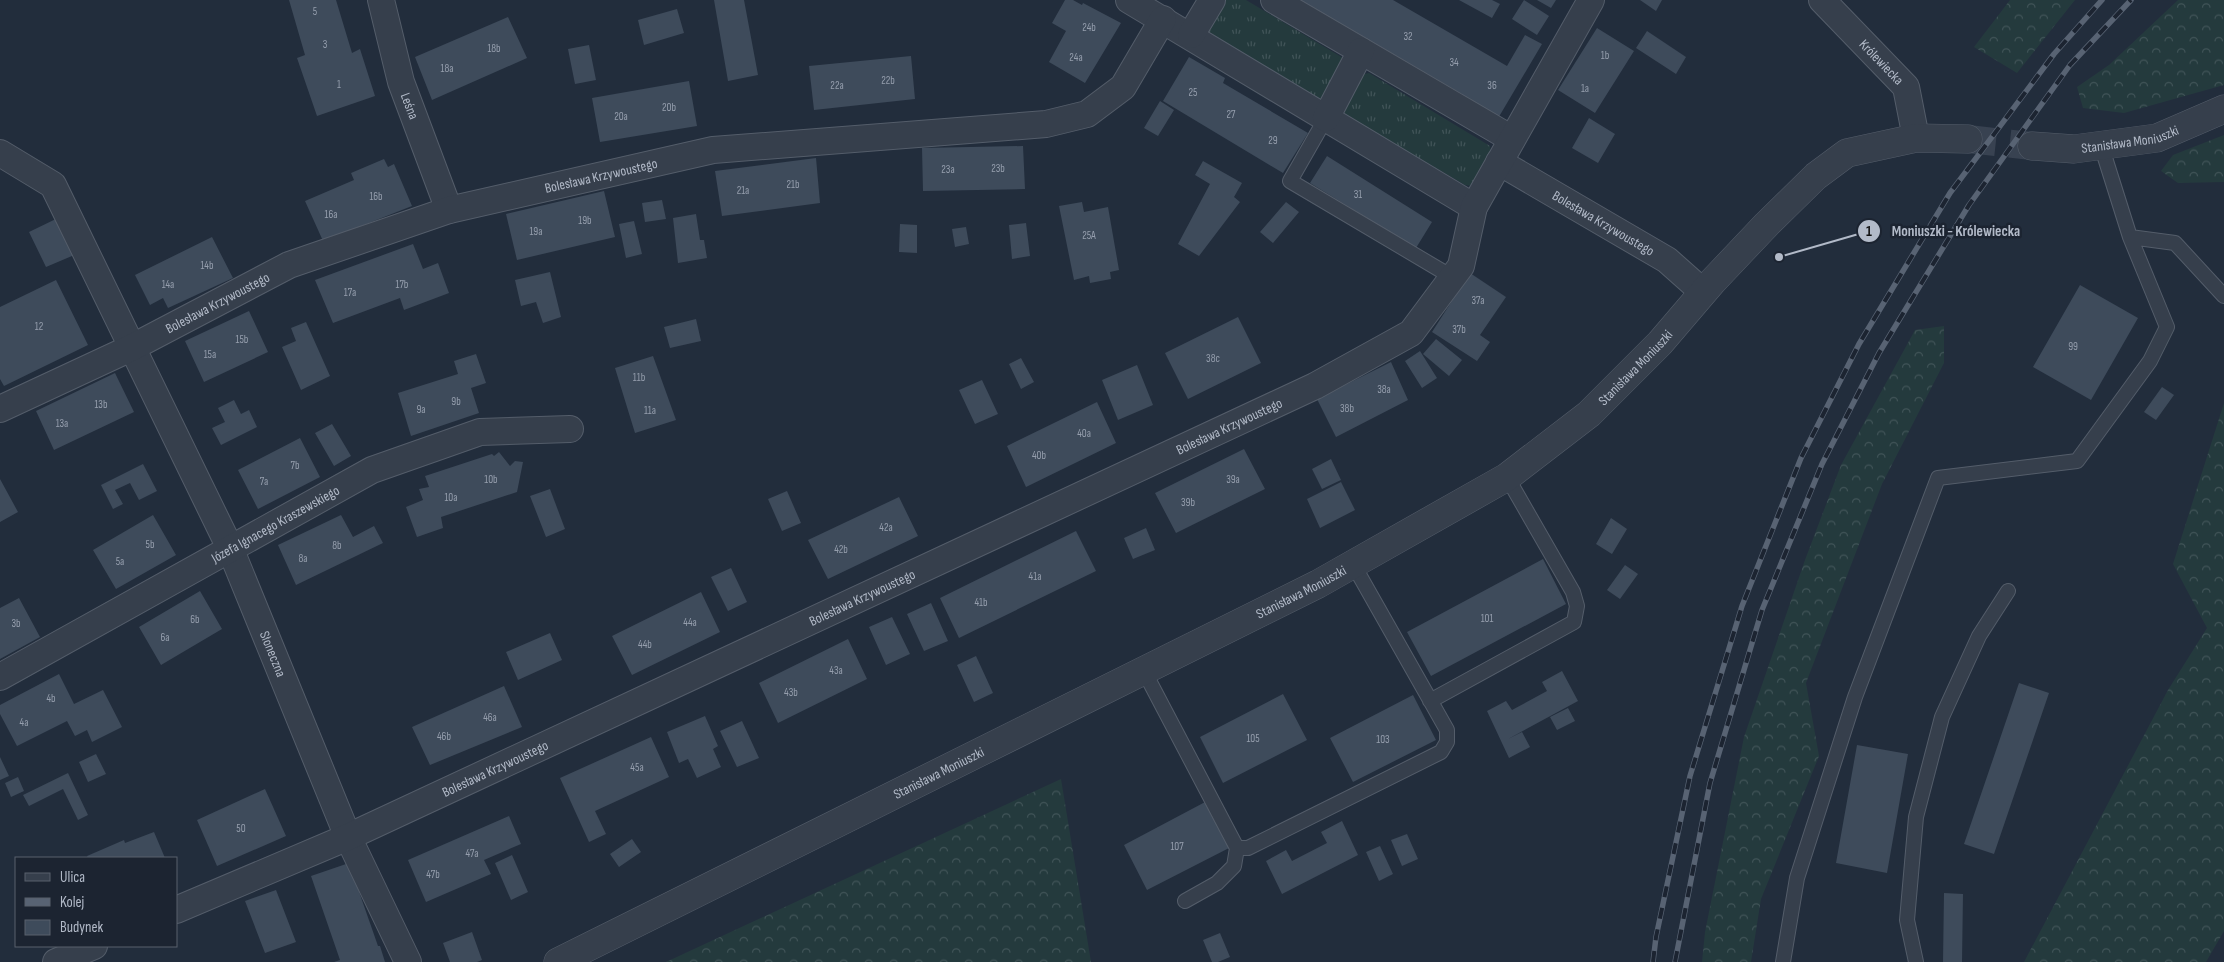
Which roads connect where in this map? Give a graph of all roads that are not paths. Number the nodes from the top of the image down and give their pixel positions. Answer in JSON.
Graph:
{"nodes":[{"id":1,"x":381,"y":0,"type":"edge"},
{"id":2,"x":1129,"y":0,"type":"edge"},
{"id":3,"x":1212,"y":0,"type":"edge"},
{"id":4,"x":1274,"y":0,"type":"edge"},
{"id":5,"x":1591,"y":0,"type":"edge"},
{"id":6,"x":1822,"y":0,"type":"edge"},
{"id":7,"x":1163,"y":19,"type":"junction"},
{"id":8,"x":1191,"y":35,"type":"junction"},
{"id":9,"x":1364,"y":46,"type":"junction"},
{"id":10,"x":2224,"y":108,"type":"edge"},
{"id":11,"x":1326,"y":118,"type":"junction"},
{"id":12,"x":1916,"y":138,"type":"junction"},
{"id":13,"x":1968,"y":138,"type":"tunnel mouth"},
{"id":14,"x":1512,"y":139,"type":"junction"},
{"id":15,"x":2032,"y":146,"type":"tunnel mouth"},
{"id":16,"x":2101,"y":146,"type":"junction"},
{"id":17,"x":0,"y":153,"type":"edge"},
{"id":18,"x":1499,"y":162,"type":"junction"},
{"id":19,"x":1474,"y":207,"type":"junction"},
{"id":20,"x":449,"y":210,"type":"junction"},
{"id":21,"x":2130,"y":237,"type":"junction"},
{"id":22,"x":1452,"y":277,"type":"junction"},
{"id":23,"x":1704,"y":292,"type":"junction"},
{"id":24,"x":2224,"y":296,"type":"edge"},
{"id":25,"x":131,"y":348,"type":"junction"},
{"id":26,"x":0,"y":409,"type":"edge"},
{"id":27,"x":570,"y":430,"type":"dead end"},
{"id":28,"x":1507,"y":477,"type":"junction"},
{"id":29,"x":230,"y":548,"type":"junction"},
{"id":30,"x":1353,"y":564,"type":"junction"},
{"id":31,"x":2008,"y":591,"type":"dead end"},
{"id":32,"x":1144,"y":671,"type":"junction"},
{"id":33,"x":0,"y":677,"type":"edge"},
{"id":34,"x":1430,"y":701,"type":"junction"},
{"id":35,"x":348,"y":836,"type":"junction"},
{"id":36,"x":1237,"y":848,"type":"junction"},
{"id":37,"x":1185,"y":901,"type":"dead end"},
{"id":38,"x":178,"y":909,"type":"edge"},
{"id":39,"x":92,"y":947,"type":"edge"},
{"id":40,"x":56,"y":962,"type":"edge"},
{"id":41,"x":408,"y":962,"type":"edge"},
{"id":42,"x":558,"y":962,"type":"edge"},
{"id":43,"x":1783,"y":962,"type":"edge"},
{"id":44,"x":1916,"y":962,"type":"edge"}],
"edges":[{"from":1,"to":20,"type":"street","name":"Leśna"},
{"from":2,"to":7,"type":"street"},
{"from":3,"to":8,"type":"street"},
{"from":4,"to":9,"type":"street"},
{"from":5,"to":14,"type":"street"},
{"from":6,"to":12,"type":"street","name":"Królewiecka"},
{"from":7,"to":8,"type":"street"},
{"from":7,"to":20,"type":"street","name":"Bolesława Krzywoustego"},
{"from":8,"to":11,"type":"street"},
{"from":9,"to":11,"type":"street"},
{"from":9,"to":14,"type":"street"},
{"from":10,"to":16,"type":"street","name":"Stanisława Moniuszki"},
{"from":11,"to":19,"type":"street"},
{"from":11,"to":22,"type":"lane"},
{"from":12,"to":13,"type":"street","name":"Stanisława Moniuszki"},
{"from":12,"to":23,"type":"street","name":"Stanisława Moniuszki"},
{"from":14,"to":18,"type":"street","name":"Bolesława Krzywoustego"},
{"from":15,"to":16,"type":"street","name":"Stanisława Moniuszki"},
{"from":16,"to":21,"type":"lane"},
{"from":17,"to":25,"type":"street","name":"Słoneczna"},
{"from":18,"to":19,"type":"street","name":"Bolesława Krzywoustego"},
{"from":18,"to":23,"type":"street","name":"Bolesława Krzywoustego"},
{"from":19,"to":22,"type":"street","name":"Bolesława Krzywoustego"},
{"from":20,"to":25,"type":"street","name":"Bolesława Krzywoustego"},
{"from":21,"to":24,"type":"lane"},
{"from":21,"to":43,"type":"lane"},
{"from":22,"to":35,"type":"street","name":"Bolesława Krzywoustego"},
{"from":23,"to":28,"type":"street","name":"Stanisława Moniuszki"},
{"from":25,"to":26,"type":"street","name":"Bolesława Krzywoustego"},
{"from":25,"to":29,"type":"street","name":"Słoneczna"},
{"from":27,"to":29,"type":"street","name":"Józefa Ignacego Kraszewskiego"},
{"from":28,"to":30,"type":"street","name":"Stanisława Moniuszki"},
{"from":28,"to":34,"type":"lane"},
{"from":29,"to":33,"type":"street","name":"Józefa Ignacego Kraszewskiego"},
{"from":29,"to":35,"type":"street","name":"Słoneczna"},
{"from":30,"to":32,"type":"street","name":"Stanisława Moniuszki"},
{"from":30,"to":34,"type":"lane"},
{"from":31,"to":44,"type":"lane"},
{"from":32,"to":36,"type":"lane"},
{"from":32,"to":42,"type":"street","name":"Stanisława Moniuszki"},
{"from":34,"to":36,"type":"lane"},
{"from":35,"to":38,"type":"street","name":"Bolesława Krzywoustego"},
{"from":35,"to":41,"type":"street","name":"Słoneczna"},
{"from":36,"to":37,"type":"lane"},
{"from":39,"to":40,"type":"street"}]}
